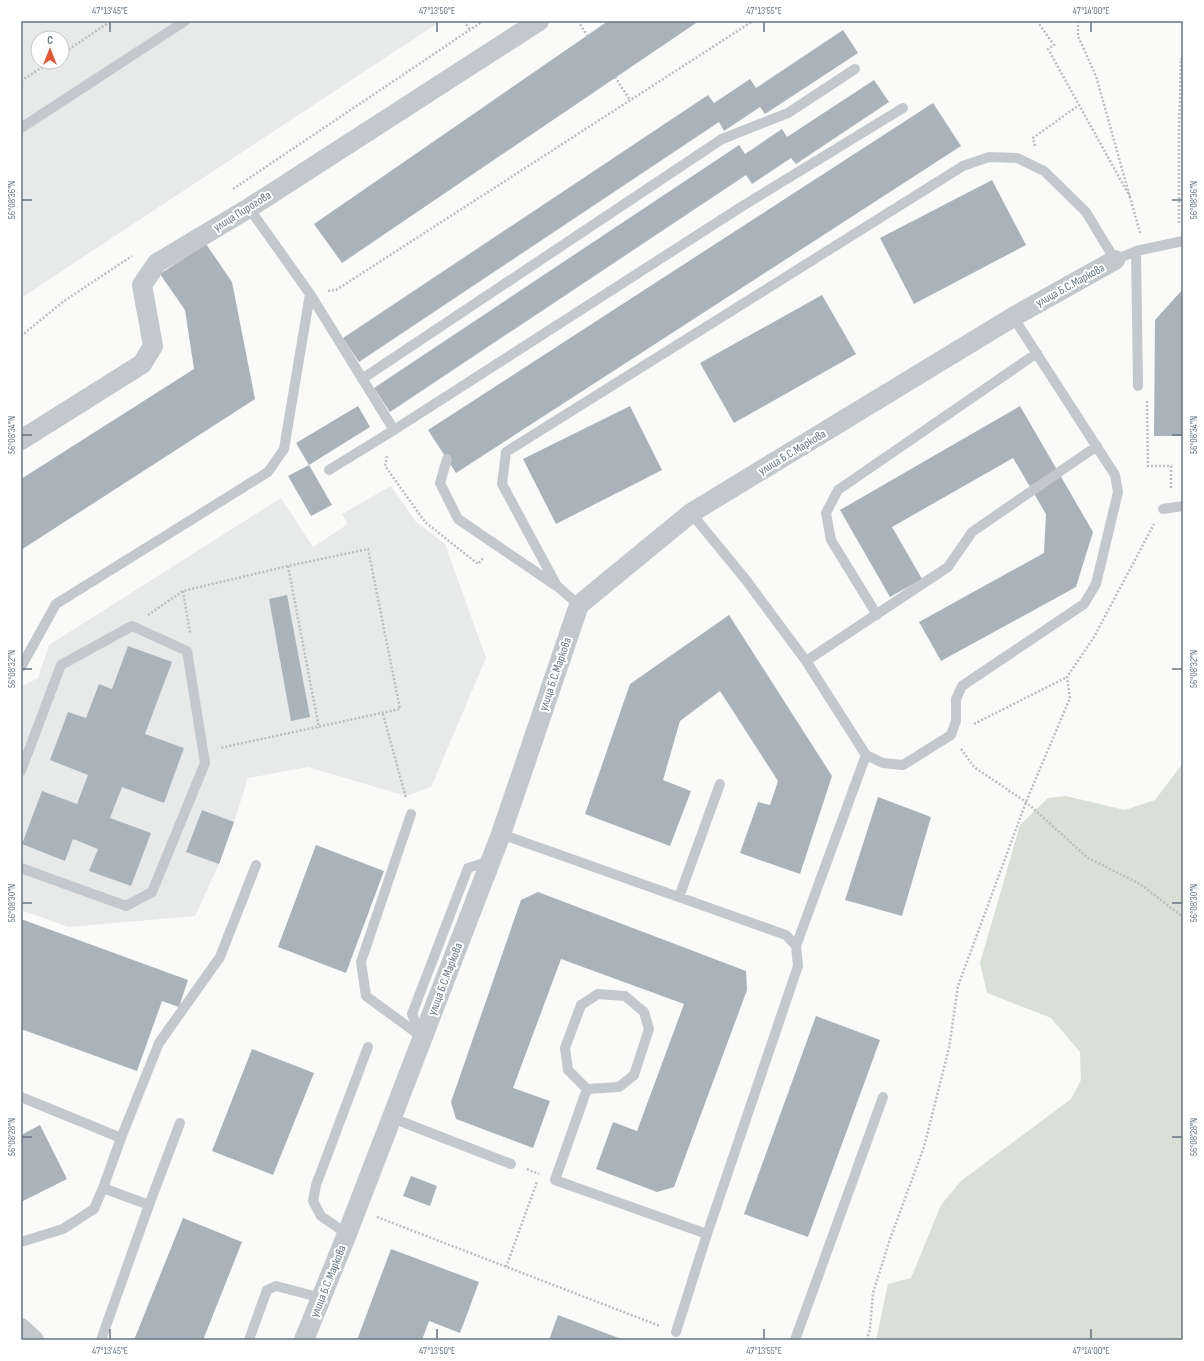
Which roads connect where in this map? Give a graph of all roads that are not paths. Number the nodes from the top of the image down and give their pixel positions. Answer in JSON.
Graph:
{"nodes":[{"id":1,"x":185,"y":21,"type":"edge"},
{"id":2,"x":539,"y":21,"type":"edge"},
{"id":3,"x":855,"y":70,"type":"dead end"},
{"id":4,"x":903,"y":108,"type":"dead end"},
{"id":5,"x":21,"y":128,"type":"edge"},
{"id":6,"x":248,"y":208,"type":"junction"},
{"id":7,"x":1181,"y":241,"type":"edge"},
{"id":8,"x":1140,"y":250,"type":"junction"},
{"id":9,"x":1115,"y":260,"type":"junction"},
{"id":10,"x":310,"y":294,"type":"junction"},
{"id":11,"x":1013,"y":317,"type":"junction"},
{"id":12,"x":1037,"y":353,"type":"junction"},
{"id":13,"x":362,"y":379,"type":"junction"},
{"id":14,"x":1138,"y":386,"type":"dead end"},
{"id":15,"x":394,"y":430,"type":"junction"},
{"id":16,"x":21,"y":440,"type":"edge"},
{"id":17,"x":1097,"y":446,"type":"junction"},
{"id":18,"x":447,"y":459,"type":"dead end"},
{"id":19,"x":329,"y":470,"type":"dead end"},
{"id":20,"x":1183,"y":506,"type":"edge"},
{"id":21,"x":1167,"y":508,"type":"road end"},
{"id":22,"x":692,"y":513,"type":"junction"},
{"id":23,"x":557,"y":586,"type":"junction"},
{"id":24,"x":579,"y":605,"type":"junction"},
{"id":25,"x":877,"y":615,"type":"junction"},
{"id":26,"x":806,"y":661,"type":"junction"},
{"id":27,"x":21,"y":667,"type":"edge"},
{"id":28,"x":866,"y":755,"type":"junction"},
{"id":29,"x":21,"y":771,"type":"edge"},
{"id":30,"x":720,"y":784,"type":"dead end"},
{"id":31,"x":411,"y":814,"type":"road end"},
{"id":32,"x":501,"y":834,"type":"junction"},
{"id":33,"x":256,"y":866,"type":"dead end"},
{"id":34,"x":21,"y":868,"type":"edge"},
{"id":35,"x":679,"y":897,"type":"junction"},
{"id":36,"x":796,"y":946,"type":"junction"},
{"id":37,"x":422,"y":1037,"type":"junction"},
{"id":38,"x":368,"y":1047,"type":"dead end"},
{"id":39,"x":586,"y":1089,"type":"junction"},
{"id":40,"x":883,"y":1096,"type":"dead end"},
{"id":41,"x":21,"y":1097,"type":"edge"},
{"id":42,"x":392,"y":1118,"type":"junction"},
{"id":43,"x":180,"y":1123,"type":"dead end"},
{"id":44,"x":121,"y":1138,"type":"junction"},
{"id":45,"x":511,"y":1164,"type":"road end"},
{"id":46,"x":103,"y":1188,"type":"junction"},
{"id":47,"x":149,"y":1205,"type":"junction"},
{"id":48,"x":347,"y":1234,"type":"junction"},
{"id":49,"x":707,"y":1234,"type":"junction"},
{"id":50,"x":21,"y":1242,"type":"edge"},
{"id":51,"x":322,"y":1298,"type":"junction"},
{"id":52,"x":21,"y":1328,"type":"edge"},
{"id":53,"x":676,"y":1332,"type":"road end"},
{"id":54,"x":34,"y":1340,"type":"edge"},
{"id":55,"x":101,"y":1340,"type":"edge"},
{"id":56,"x":250,"y":1340,"type":"edge"},
{"id":57,"x":304,"y":1340,"type":"edge"},
{"id":58,"x":796,"y":1340,"type":"edge"}],
"edges":[{"from":1,"to":5,"type":"lane"},
{"from":2,"to":6,"type":"street","name":"улица Пирогова"},
{"from":3,"to":13,"type":"lane"},
{"from":4,"to":15,"type":"lane"},
{"from":6,"to":10,"type":"lane"},
{"from":6,"to":16,"type":"street","name":"улица Пирогова"},
{"from":7,"to":8,"type":"lane"},
{"from":8,"to":9,"type":"lane"},
{"from":8,"to":14,"type":"lane"},
{"from":9,"to":11,"type":"street","name":"улица Б.С.Маркова"},
{"from":9,"to":23,"type":"lane"},
{"from":10,"to":13,"type":"lane"},
{"from":10,"to":27,"type":"lane"},
{"from":11,"to":12,"type":"lane"},
{"from":11,"to":22,"type":"street","name":"улица Б.С.Маркова"},
{"from":12,"to":17,"type":"lane"},
{"from":12,"to":25,"type":"lane"},
{"from":13,"to":15,"type":"lane"},
{"from":15,"to":19,"type":"lane"},
{"from":17,"to":25,"type":"lane"},
{"from":17,"to":28,"type":"lane"},
{"from":18,"to":23,"type":"lane"},
{"from":20,"to":21,"type":"lane"},
{"from":22,"to":24,"type":"street","name":"улица Б.С.Маркова"},
{"from":22,"to":26,"type":"lane"},
{"from":23,"to":24,"type":"lane"},
{"from":24,"to":32,"type":"street","name":"улица Б.С.Маркова"},
{"from":25,"to":26,"type":"lane"},
{"from":26,"to":28,"type":"lane"},
{"from":28,"to":36,"type":"lane"},
{"from":29,"to":34,"type":"lane"},
{"from":30,"to":35,"type":"lane"},
{"from":31,"to":37,"type":"lane"},
{"from":32,"to":35,"type":"lane"},
{"from":32,"to":37,"type":"street","name":"улица Б.С.Маркова"},
{"from":33,"to":44,"type":"lane"},
{"from":35,"to":36,"type":"lane"},
{"from":36,"to":49,"type":"lane"},
{"from":37,"to":42,"type":"street","name":"улица Б.С.Маркова"},
{"from":38,"to":48,"type":"lane"},
{"from":39,"to":39,"type":"lane"},
{"from":39,"to":49,"type":"lane"},
{"from":40,"to":58,"type":"lane"},
{"from":41,"to":44,"type":"lane"},
{"from":42,"to":45,"type":"lane"},
{"from":42,"to":48,"type":"street","name":"улица Б.С.Маркова"},
{"from":43,"to":47,"type":"lane"},
{"from":44,"to":46,"type":"lane"},
{"from":46,"to":47,"type":"lane"},
{"from":46,"to":50,"type":"lane"},
{"from":47,"to":55,"type":"lane"},
{"from":48,"to":51,"type":"street","name":"улица Б.С.Маркова"},
{"from":49,"to":53,"type":"lane"},
{"from":51,"to":56,"type":"lane"},
{"from":51,"to":57,"type":"street","name":"улица Б.С.Маркова"},
{"from":52,"to":54,"type":"street"}]}
